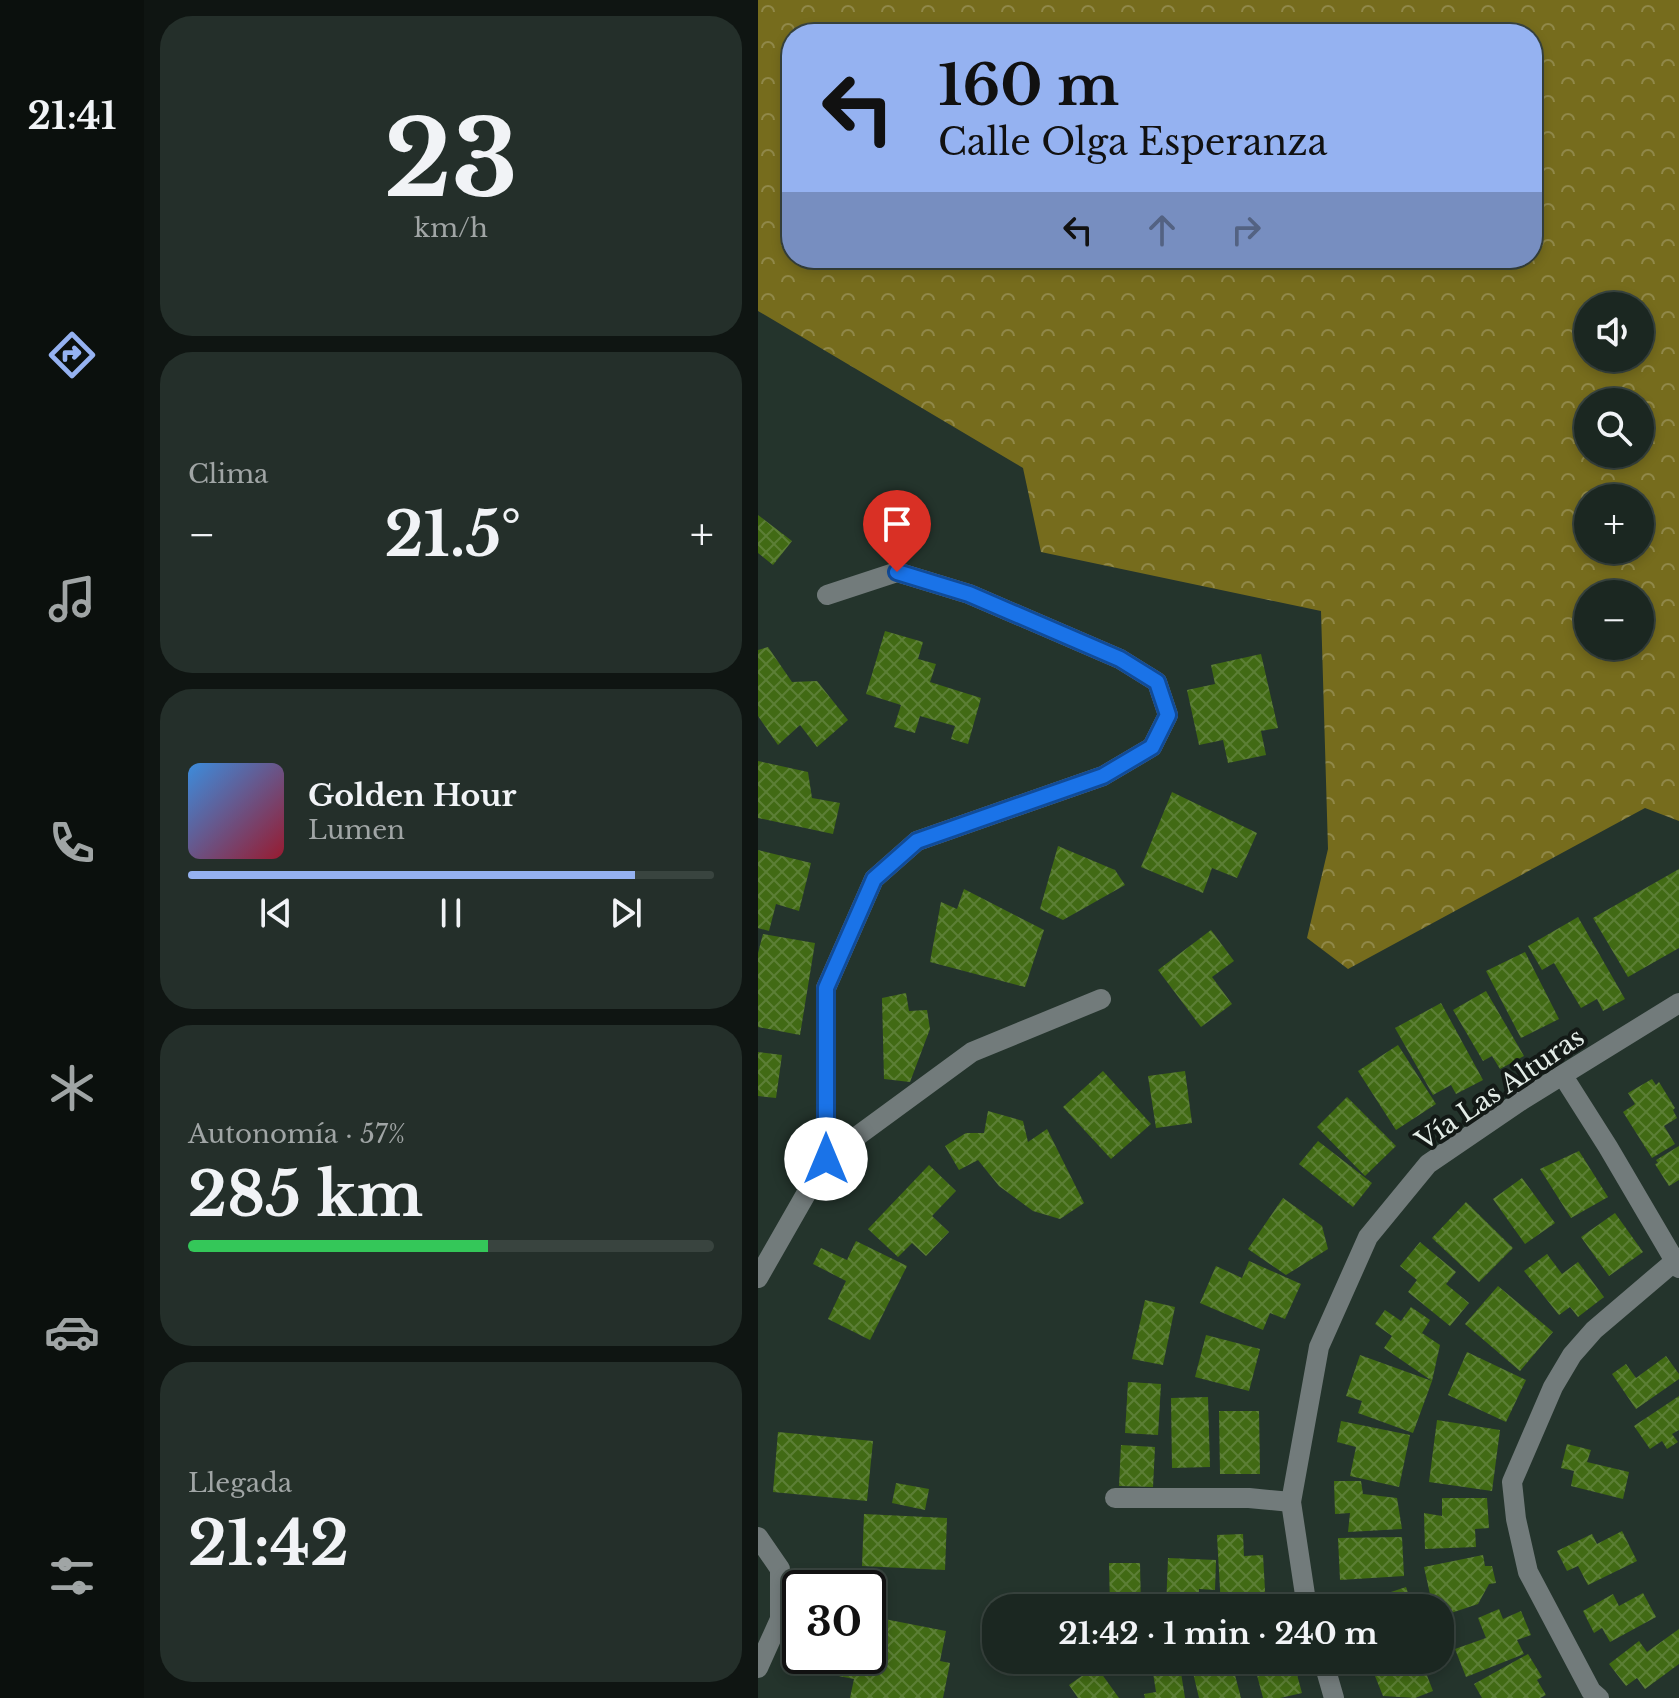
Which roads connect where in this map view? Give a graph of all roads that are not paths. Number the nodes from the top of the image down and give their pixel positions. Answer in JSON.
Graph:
{"nodes":[{"id":1,"x":827,"y":595,"type":"dead end"},
{"id":2,"x":1101,"y":999,"type":"dead end"},
{"id":3,"x":1679,"y":1003,"type":"edge"},
{"id":4,"x":1563,"y":1076,"type":"junction"},
{"id":5,"x":826,"y":1159,"type":"junction"},
{"id":6,"x":1677,"y":1264,"type":"edge"},
{"id":7,"x":758,"y":1278,"type":"edge"},
{"id":8,"x":1115,"y":1498,"type":"dead end"},
{"id":9,"x":1291,"y":1502,"type":"junction"},
{"id":10,"x":758,"y":1537,"type":"edge"},
{"id":11,"x":1305,"y":1594,"type":"edge"},
{"id":12,"x":758,"y":1668,"type":"edge"},
{"id":13,"x":1327,"y":1674,"type":"edge"},
{"id":14,"x":1334,"y":1698,"type":"edge"},
{"id":15,"x":1599,"y":1698,"type":"edge"}],
"edges":[{"from":1,"to":5,"type":"street"},
{"from":2,"to":5,"type":"street"},
{"from":3,"to":4,"type":"street","name":"Vía Las Alturas"},
{"from":4,"to":6,"type":"street"},
{"from":4,"to":9,"type":"street","name":"Vía Las Alturas"},
{"from":5,"to":7,"type":"street"},
{"from":6,"to":15,"type":"street"},
{"from":8,"to":9,"type":"street"},
{"from":9,"to":11,"type":"street","name":"Vía Las Alturas"},
{"from":10,"to":12,"type":"street"},
{"from":13,"to":14,"type":"street"}]}
